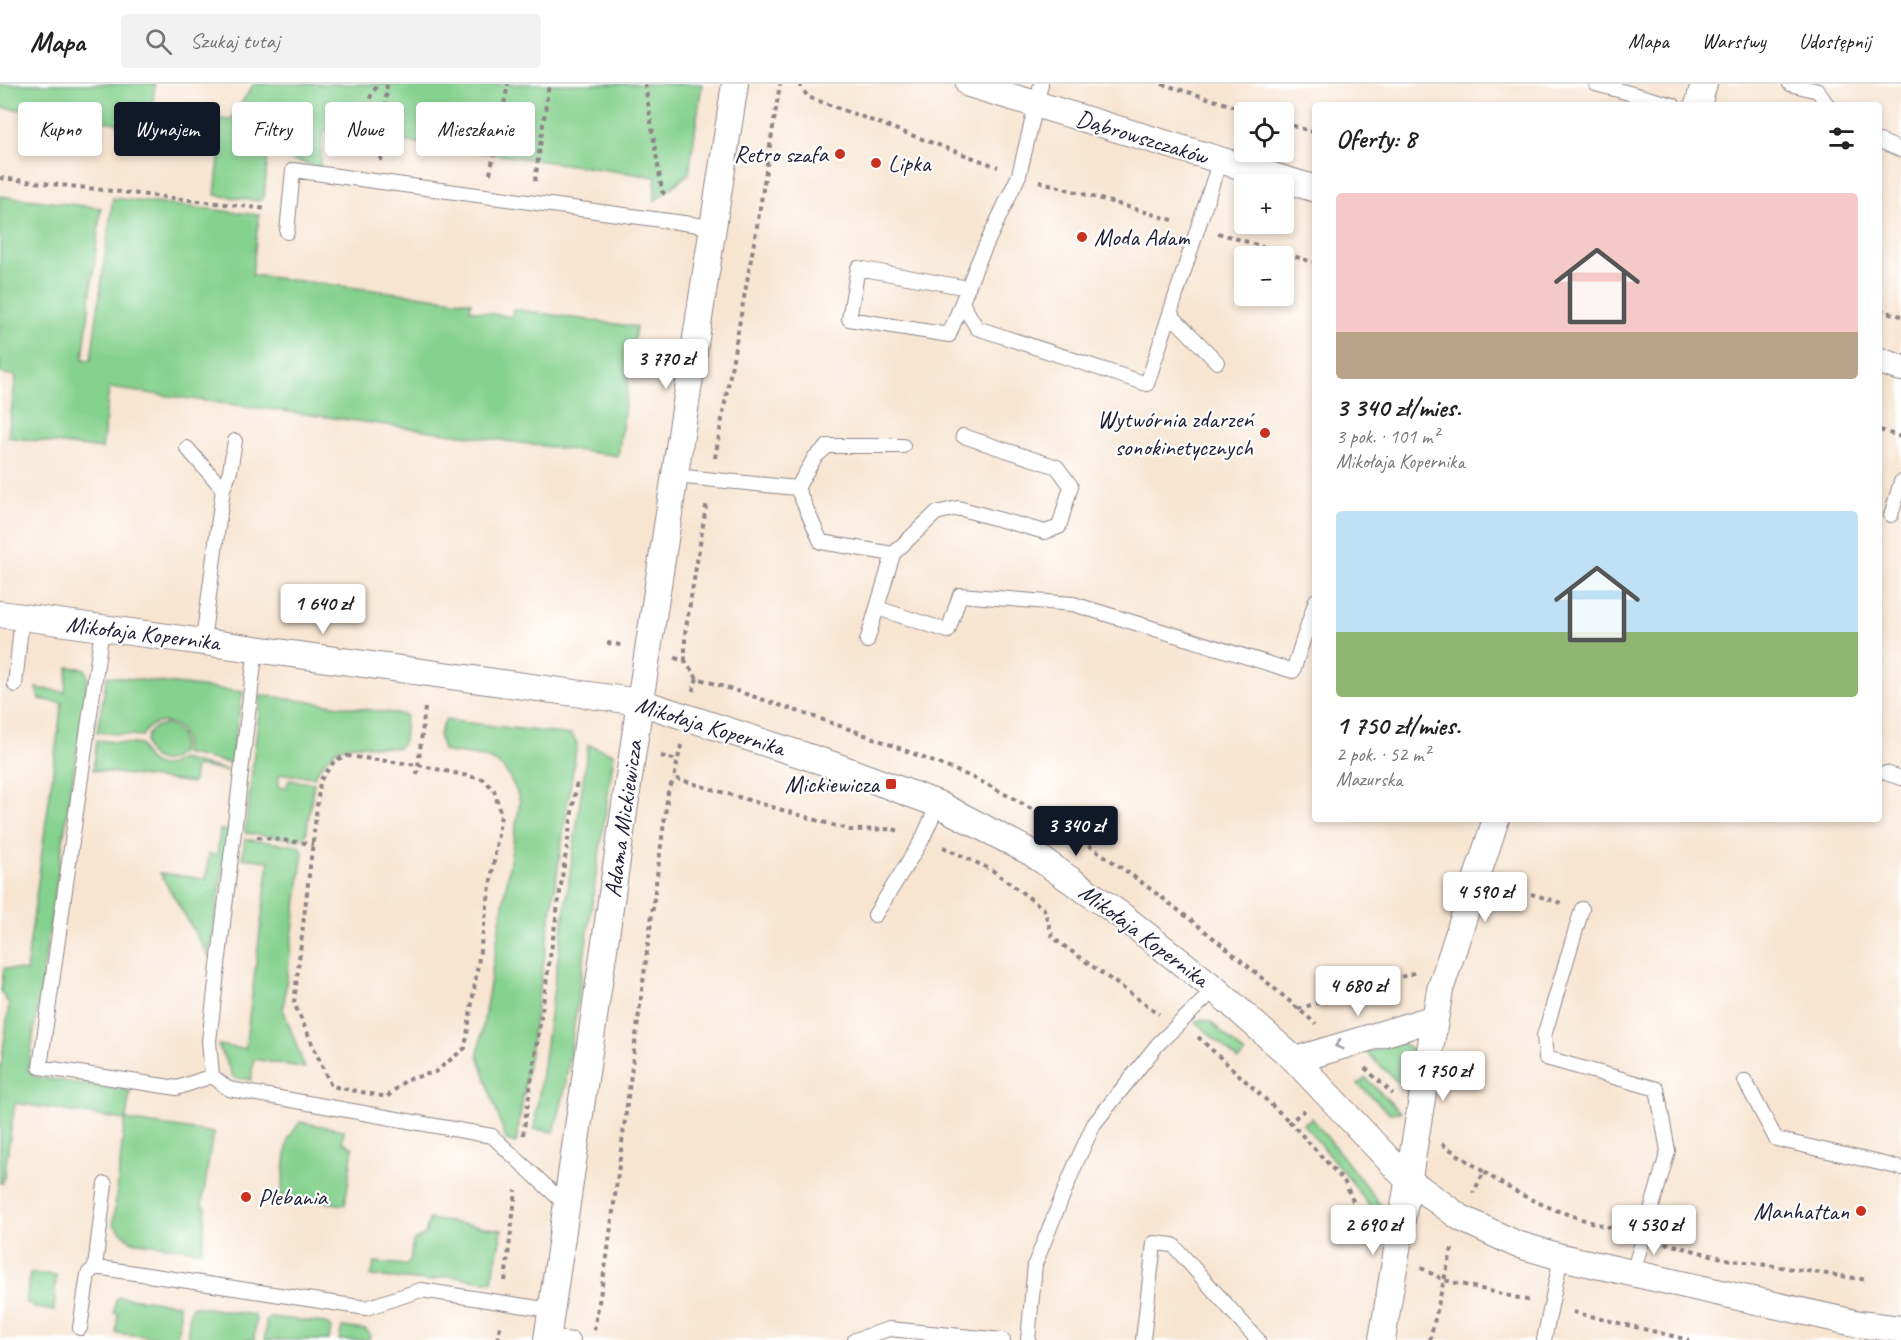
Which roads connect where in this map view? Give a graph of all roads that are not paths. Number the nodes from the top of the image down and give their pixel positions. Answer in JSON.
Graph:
{"nodes":[{"id":1,"x":735,"y":84,"type":"edge"},
{"id":2,"x":969,"y":84,"type":"edge"},
{"id":3,"x":1596,"y":84,"type":"edge"},
{"id":4,"x":1704,"y":84,"type":"edge"},
{"id":5,"x":1790,"y":84,"type":"edge"},
{"id":6,"x":1820,"y":88,"type":"edge"},
{"id":7,"x":1038,"y":94,"type":"edge"},
{"id":8,"x":1662,"y":102,"type":"edge"},
{"id":9,"x":1699,"y":102,"type":"edge"},
{"id":10,"x":1826,"y":102,"type":"edge"},
{"id":11,"x":1882,"y":142,"type":"edge"},
{"id":12,"x":1901,"y":150,"type":"edge"},
{"id":13,"x":1220,"y":160,"type":"junction"},
{"id":14,"x":1312,"y":188,"type":"edge"},
{"id":15,"x":713,"y":227,"type":"junction"},
{"id":16,"x":287,"y":232,"type":"dead end"},
{"id":17,"x":968,"y":288,"type":"junction"},
{"id":18,"x":962,"y":303,"type":"junction"},
{"id":19,"x":1170,"y":314,"type":"junction"},
{"id":20,"x":1217,"y":362,"type":"dead end"},
{"id":21,"x":1882,"y":362,"type":"edge"},
{"id":22,"x":1901,"y":368,"type":"edge"},
{"id":23,"x":963,"y":436,"type":"dead end"},
{"id":24,"x":235,"y":441,"type":"dead end"},
{"id":25,"x":903,"y":446,"type":"dead end"},
{"id":26,"x":187,"y":448,"type":"dead end"},
{"id":27,"x":675,"y":476,"type":"junction"},
{"id":28,"x":1901,"y":482,"type":"edge"},
{"id":29,"x":797,"y":488,"type":"junction"},
{"id":30,"x":223,"y":489,"type":"junction"},
{"id":31,"x":1891,"y":515,"type":"dead end"},
{"id":32,"x":893,"y":554,"type":"junction"},
{"id":33,"x":877,"y":608,"type":"junction"},
{"id":34,"x":1312,"y":612,"type":"edge"},
{"id":35,"x":11,"y":615,"type":"edge"},
{"id":36,"x":102,"y":629,"type":"junction"},
{"id":37,"x":203,"y":641,"type":"junction"},
{"id":38,"x":867,"y":641,"type":"dead end"},
{"id":39,"x":256,"y":647,"type":"junction"},
{"id":40,"x":15,"y":686,"type":"dead end"},
{"id":41,"x":640,"y":702,"type":"junction"},
{"id":42,"x":1886,"y":773,"type":"dead end"},
{"id":43,"x":1901,"y":778,"type":"edge"},
{"id":44,"x":938,"y":804,"type":"junction"},
{"id":45,"x":1495,"y":822,"type":"edge"},
{"id":46,"x":1582,"y":909,"type":"road end"},
{"id":47,"x":875,"y":915,"type":"dead end"},
{"id":48,"x":1215,"y":989,"type":"junction"},
{"id":49,"x":1435,"y":1018,"type":"junction"},
{"id":50,"x":1295,"y":1060,"type":"junction"},
{"id":51,"x":212,"y":1076,"type":"junction"},
{"id":52,"x":1745,"y":1080,"type":"dead end"},
{"id":53,"x":1901,"y":1168,"type":"edge"},
{"id":54,"x":1407,"y":1179,"type":"junction"},
{"id":55,"x":105,"y":1184,"type":"dead end"},
{"id":56,"x":565,"y":1204,"type":"junction"},
{"id":57,"x":1561,"y":1257,"type":"junction"},
{"id":58,"x":95,"y":1267,"type":"junction"},
{"id":59,"x":1633,"y":1273,"type":"junction"},
{"id":60,"x":551,"y":1310,"type":"junction"},
{"id":61,"x":80,"y":1328,"type":"dead end"},
{"id":62,"x":1901,"y":1329,"type":"edge"},
{"id":63,"x":547,"y":1338,"type":"edge"},
{"id":64,"x":573,"y":1340,"type":"edge"},
{"id":65,"x":855,"y":1340,"type":"edge"},
{"id":66,"x":1003,"y":1340,"type":"edge"},
{"id":67,"x":1028,"y":1340,"type":"edge"},
{"id":68,"x":1143,"y":1340,"type":"edge"},
{"id":69,"x":1258,"y":1340,"type":"edge"},
{"id":70,"x":1382,"y":1340,"type":"edge"},
{"id":71,"x":1544,"y":1340,"type":"edge"}],
"edges":[{"from":1,"to":15,"type":"street","name":"Adama Mickiewicza"},
{"from":2,"to":7,"type":"street","name":"Dąbrowszczaków"},
{"from":3,"to":8,"type":"lane"},
{"from":4,"to":9,"type":"street"},
{"from":5,"to":6,"type":"lane"},
{"from":6,"to":10,"type":"lane"},
{"from":7,"to":13,"type":"street","name":"Dąbrowszczaków"},
{"from":7,"to":17,"type":"lane"},
{"from":11,"to":12,"type":"lane"},
{"from":13,"to":14,"type":"street","name":"Dąbrowszczaków"},
{"from":13,"to":19,"type":"lane"},
{"from":15,"to":16,"type":"lane"},
{"from":15,"to":27,"type":"street","name":"Adama Mickiewicza"},
{"from":17,"to":18,"type":"lane"},
{"from":17,"to":18,"type":"lane"},
{"from":18,"to":19,"type":"lane"},
{"from":19,"to":20,"type":"lane"},
{"from":21,"to":22,"type":"street"},
{"from":23,"to":32,"type":"lane"},
{"from":24,"to":30,"type":"lane"},
{"from":25,"to":29,"type":"lane"},
{"from":26,"to":30,"type":"lane"},
{"from":27,"to":29,"type":"lane"},
{"from":27,"to":41,"type":"street","name":"Adama Mickiewicza"},
{"from":28,"to":31,"type":"lane"},
{"from":29,"to":32,"type":"lane"},
{"from":30,"to":37,"type":"lane"},
{"from":32,"to":33,"type":"lane"},
{"from":33,"to":34,"type":"lane"},
{"from":33,"to":38,"type":"lane"},
{"from":35,"to":36,"type":"street","name":"Mikołaja Kopernika"},
{"from":35,"to":40,"type":"lane"},
{"from":36,"to":37,"type":"street","name":"Mikołaja Kopernika"},
{"from":36,"to":51,"type":"lane"},
{"from":37,"to":39,"type":"street","name":"Mikołaja Kopernika"},
{"from":39,"to":41,"type":"street","name":"Mikołaja Kopernika"},
{"from":39,"to":51,"type":"lane"},
{"from":41,"to":44,"type":"street","name":"Mikołaja Kopernika"},
{"from":41,"to":56,"type":"street","name":"Adama Mickiewicza"},
{"from":42,"to":43,"type":"lane"},
{"from":44,"to":47,"type":"lane"},
{"from":44,"to":48,"type":"street","name":"Mikołaja Kopernika"},
{"from":45,"to":49,"type":"street"},
{"from":46,"to":59,"type":"lane"},
{"from":48,"to":50,"type":"street","name":"Mikołaja Kopernika"},
{"from":48,"to":67,"type":"lane"},
{"from":49,"to":50,"type":"street","one_way":true},
{"from":49,"to":54,"type":"street"},
{"from":50,"to":54,"type":"street","name":"Mikołaja Kopernika"},
{"from":51,"to":56,"type":"lane"},
{"from":52,"to":53,"type":"lane"},
{"from":54,"to":57,"type":"street","name":"Mikołaja Kopernika"},
{"from":54,"to":70,"type":"street"},
{"from":55,"to":58,"type":"lane"},
{"from":56,"to":60,"type":"street","name":"Adama Mickiewicza"},
{"from":57,"to":59,"type":"street","name":"Mikołaja Kopernika"},
{"from":57,"to":71,"type":"lane"},
{"from":58,"to":60,"type":"lane"},
{"from":58,"to":61,"type":"lane"},
{"from":59,"to":62,"type":"street","name":"Mikołaja Kopernika"},
{"from":60,"to":63,"type":"street","name":"Adama Mickiewicza"},
{"from":63,"to":64,"type":"lane"},
{"from":65,"to":66,"type":"lane"},
{"from":68,"to":69,"type":"lane"}]}
